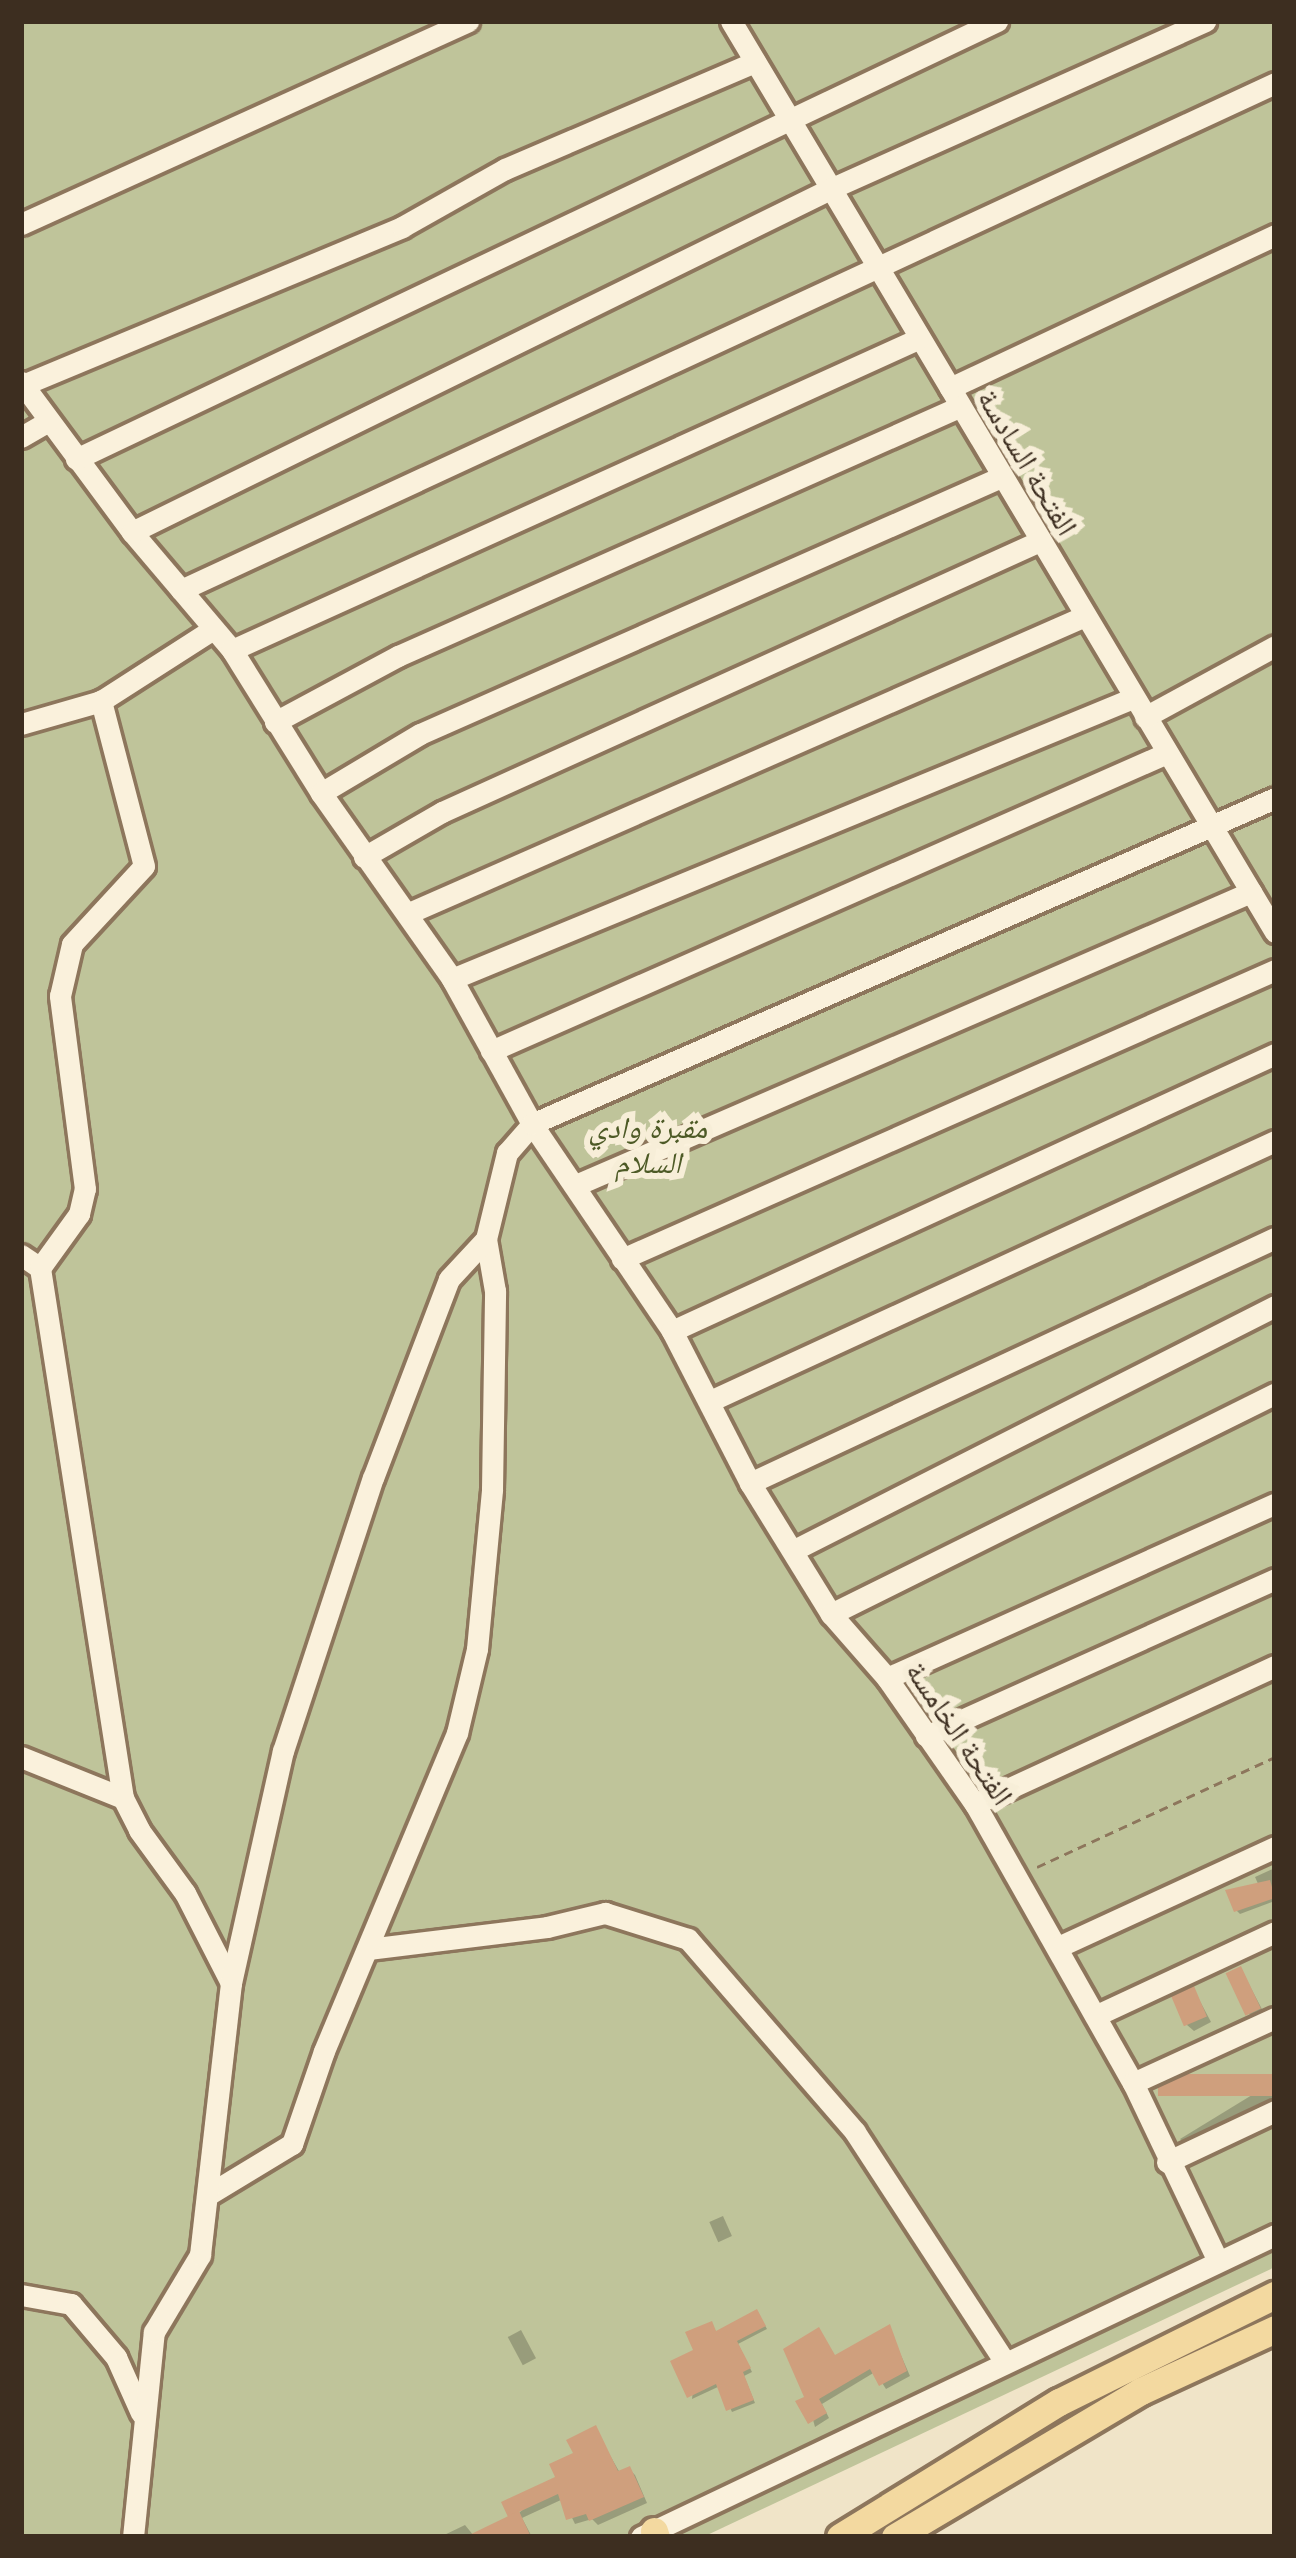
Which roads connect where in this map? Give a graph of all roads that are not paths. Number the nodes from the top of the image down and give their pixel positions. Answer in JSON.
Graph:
{"nodes":[{"id":1,"x":468,"y":21,"type":"edge"},
{"id":2,"x":731,"y":21,"type":"edge"},
{"id":3,"x":997,"y":21,"type":"edge"},
{"id":4,"x":1205,"y":21,"type":"edge"},
{"id":5,"x":755,"y":62,"type":"junction"},
{"id":6,"x":1275,"y":83,"type":"edge"},
{"id":7,"x":789,"y":122,"type":"junction"},
{"id":8,"x":830,"y":189,"type":"junction"},
{"id":9,"x":21,"y":224,"type":"edge"},
{"id":10,"x":1275,"y":235,"type":"edge"},
{"id":11,"x":874,"y":265,"type":"junction"},
{"id":12,"x":918,"y":339,"type":"junction"},
{"id":13,"x":22,"y":384,"type":"edge"},
{"id":14,"x":954,"y":398,"type":"junction"},
{"id":15,"x":49,"y":421,"type":"junction"},
{"id":16,"x":21,"y":436,"type":"edge"},
{"id":17,"x":76,"y":459,"type":"junction"},
{"id":18,"x":1001,"y":477,"type":"junction"},
{"id":19,"x":131,"y":532,"type":"junction"},
{"id":20,"x":1040,"y":541,"type":"junction"},
{"id":21,"x":181,"y":590,"type":"junction"},
{"id":22,"x":1085,"y":616,"type":"junction"},
{"id":23,"x":214,"y":629,"type":"junction"},
{"id":24,"x":1275,"y":646,"type":"edge"},
{"id":25,"x":232,"y":650,"type":"junction"},
{"id":26,"x":100,"y":701,"type":"junction"},
{"id":27,"x":1139,"y":707,"type":"junction"},
{"id":28,"x":275,"y":722,"type":"junction"},
{"id":29,"x":21,"y":724,"type":"edge"},
{"id":30,"x":1167,"y":752,"type":"junction"},
{"id":31,"x":321,"y":793,"type":"junction"},
{"id":32,"x":1275,"y":798,"type":"edge"},
{"id":33,"x":1213,"y":823,"type":"junction"},
{"id":34,"x":364,"y":857,"type":"junction"},
{"id":35,"x":1251,"y":892,"type":"junction"},
{"id":36,"x":409,"y":913,"type":"junction"},
{"id":37,"x":1275,"y":932,"type":"edge"},
{"id":38,"x":1275,"y":970,"type":"edge"},
{"id":39,"x":452,"y":979,"type":"junction"},
{"id":40,"x":491,"y":1052,"type":"junction"},
{"id":41,"x":1275,"y":1054,"type":"edge"},
{"id":42,"x":532,"y":1124,"type":"junction"},
{"id":43,"x":1275,"y":1141,"type":"edge"},
{"id":44,"x":576,"y":1185,"type":"junction"},
{"id":45,"x":1275,"y":1238,"type":"edge"},
{"id":46,"x":486,"y":1239,"type":"junction"},
{"id":47,"x":622,"y":1259,"type":"junction"},
{"id":48,"x":30,"y":1262,"type":"edge"},
{"id":49,"x":1275,"y":1306,"type":"edge"},
{"id":50,"x":673,"y":1331,"type":"junction"},
{"id":51,"x":1275,"y":1394,"type":"edge"},
{"id":52,"x":710,"y":1401,"type":"junction"},
{"id":53,"x":750,"y":1483,"type":"junction"},
{"id":54,"x":1275,"y":1504,"type":"edge"},
{"id":55,"x":796,"y":1549,"type":"junction"},
{"id":56,"x":1275,"y":1579,"type":"edge"},
{"id":57,"x":831,"y":1614,"type":"junction"},
{"id":58,"x":1275,"y":1666,"type":"edge"},
{"id":59,"x":887,"y":1678,"type":"junction"},
{"id":60,"x":926,"y":1736,"type":"junction"},
{"id":61,"x":21,"y":1757,"type":"edge"},
{"id":62,"x":123,"y":1798,"type":"junction"},
{"id":63,"x":975,"y":1804,"type":"junction"},
{"id":64,"x":1275,"y":1846,"type":"edge"},
{"id":65,"x":1275,"y":1932,"type":"edge"},
{"id":66,"x":1058,"y":1947,"type":"junction"},
{"id":67,"x":368,"y":1949,"type":"junction"},
{"id":68,"x":231,"y":1984,"type":"junction"},
{"id":69,"x":1097,"y":2015,"type":"junction"},
{"id":70,"x":1275,"y":2018,"type":"edge"},
{"id":71,"x":1133,"y":2083,"type":"junction"},
{"id":72,"x":1275,"y":2111,"type":"edge"},
{"id":73,"x":1167,"y":2162,"type":"junction"},
{"id":74,"x":211,"y":2193,"type":"junction"},
{"id":75,"x":1275,"y":2235,"type":"edge"},
{"id":76,"x":1218,"y":2261,"type":"junction"},
{"id":77,"x":21,"y":2295,"type":"edge"},
{"id":78,"x":1275,"y":2296,"type":"edge"},
{"id":79,"x":1275,"y":2329,"type":"edge"},
{"id":80,"x":1005,"y":2362,"type":"junction"},
{"id":81,"x":142,"y":2414,"type":"junction"},
{"id":82,"x":650,"y":2535,"type":"edge"},
{"id":83,"x":133,"y":2537,"type":"edge"},
{"id":84,"x":840,"y":2537,"type":"edge"},
{"id":85,"x":895,"y":2537,"type":"edge"}],
"edges":[{"from":1,"to":9,"type":"street"},
{"from":2,"to":5,"type":"street","name":"الفتحة السادسة"},
{"from":3,"to":7,"type":"street"},
{"from":4,"to":8,"type":"street"},
{"from":5,"to":7,"type":"street","name":"الفتحة السادسة"},
{"from":5,"to":13,"type":"street"},
{"from":6,"to":11,"type":"street"},
{"from":7,"to":8,"type":"street","name":"الفتحة السادسة"},
{"from":7,"to":17,"type":"street"},
{"from":8,"to":11,"type":"street","name":"الفتحة السادسة"},
{"from":8,"to":19,"type":"street"},
{"from":10,"to":14,"type":"street"},
{"from":11,"to":12,"type":"street","name":"الفتحة السادسة"},
{"from":11,"to":21,"type":"street"},
{"from":12,"to":14,"type":"street","name":"الفتحة السادسة"},
{"from":12,"to":25,"type":"street"},
{"from":13,"to":15,"type":"street","name":"الفتحة الخامسة"},
{"from":14,"to":18,"type":"street","name":"الفتحة السادسة"},
{"from":14,"to":28,"type":"street"},
{"from":15,"to":16,"type":"street"},
{"from":15,"to":17,"type":"street","name":"الفتحة الخامسة"},
{"from":17,"to":19,"type":"street","name":"الفتحة الخامسة"},
{"from":18,"to":20,"type":"street","name":"الفتحة السادسة"},
{"from":18,"to":31,"type":"street"},
{"from":19,"to":21,"type":"street","name":"الفتحة الخامسة"},
{"from":20,"to":22,"type":"street","name":"الفتحة السادسة"},
{"from":20,"to":34,"type":"street"},
{"from":21,"to":23,"type":"street","name":"الفتحة الخامسة"},
{"from":22,"to":27,"type":"street","name":"الفتحة السادسة"},
{"from":22,"to":36,"type":"street"},
{"from":23,"to":25,"type":"street","name":"الفتحة الخامسة"},
{"from":23,"to":26,"type":"street"},
{"from":24,"to":27,"type":"street"},
{"from":25,"to":28,"type":"street","name":"الفتحة الخامسة"},
{"from":26,"to":29,"type":"street"},
{"from":26,"to":48,"type":"street"},
{"from":27,"to":30,"type":"street","name":"الفتحة السادسة"},
{"from":27,"to":39,"type":"street"},
{"from":28,"to":31,"type":"street","name":"الفتحة الخامسة"},
{"from":30,"to":33,"type":"street","name":"الفتحة السادسة"},
{"from":30,"to":40,"type":"street"},
{"from":31,"to":34,"type":"street","name":"الفتحة الخامسة"},
{"from":32,"to":33,"type":"street"},
{"from":33,"to":35,"type":"street","name":"الفتحة السادسة"},
{"from":33,"to":42,"type":"street"},
{"from":34,"to":36,"type":"street","name":"الفتحة الخامسة"},
{"from":35,"to":37,"type":"street","name":"الفتحة السادسة"},
{"from":35,"to":44,"type":"street"},
{"from":36,"to":39,"type":"street","name":"الفتحة الخامسة"},
{"from":38,"to":47,"type":"street"},
{"from":39,"to":40,"type":"street","name":"الفتحة الخامسة"},
{"from":40,"to":42,"type":"street","name":"الفتحة الخامسة"},
{"from":41,"to":50,"type":"street"},
{"from":42,"to":44,"type":"street","name":"الفتحة الخامسة"},
{"from":42,"to":46,"type":"street"},
{"from":43,"to":52,"type":"street"},
{"from":44,"to":47,"type":"street","name":"الفتحة الخامسة"},
{"from":45,"to":53,"type":"street"},
{"from":46,"to":67,"type":"street"},
{"from":46,"to":68,"type":"street"},
{"from":47,"to":50,"type":"street","name":"الفتحة الخامسة"},
{"from":48,"to":62,"type":"street"},
{"from":49,"to":55,"type":"street"},
{"from":50,"to":52,"type":"street","name":"الفتحة الخامسة"},
{"from":51,"to":57,"type":"street"},
{"from":52,"to":53,"type":"street","name":"الفتحة الخامسة"},
{"from":53,"to":55,"type":"street","name":"الفتحة الخامسة"},
{"from":54,"to":59,"type":"street"},
{"from":55,"to":57,"type":"street","name":"الفتحة الخامسة"},
{"from":56,"to":60,"type":"street"},
{"from":57,"to":59,"type":"street","name":"الفتحة الخامسة"},
{"from":58,"to":63,"type":"street"},
{"from":59,"to":60,"type":"street","name":"الفتحة الخامسة"},
{"from":60,"to":63,"type":"street","name":"الفتحة الخامسة"},
{"from":61,"to":62,"type":"street"},
{"from":62,"to":68,"type":"street"},
{"from":63,"to":66,"type":"street","name":"الفتحة الخامسة"},
{"from":64,"to":66,"type":"street"},
{"from":65,"to":69,"type":"street"},
{"from":66,"to":69,"type":"street","name":"الفتحة الخامسة"},
{"from":67,"to":74,"type":"street"},
{"from":67,"to":80,"type":"street"},
{"from":68,"to":74,"type":"street"},
{"from":69,"to":71,"type":"street","name":"الفتحة الخامسة"},
{"from":70,"to":71,"type":"street"},
{"from":71,"to":73,"type":"street","name":"الفتحة الخامسة"},
{"from":72,"to":73,"type":"street"},
{"from":73,"to":76,"type":"street","name":"الفتحة الخامسة"},
{"from":74,"to":81,"type":"street"},
{"from":75,"to":76,"type":"street"},
{"from":76,"to":80,"type":"street"},
{"from":77,"to":81,"type":"street"},
{"from":78,"to":84,"type":"main road"},
{"from":79,"to":85,"type":"main road"},
{"from":80,"to":82,"type":"street"},
{"from":81,"to":83,"type":"street"}]}
